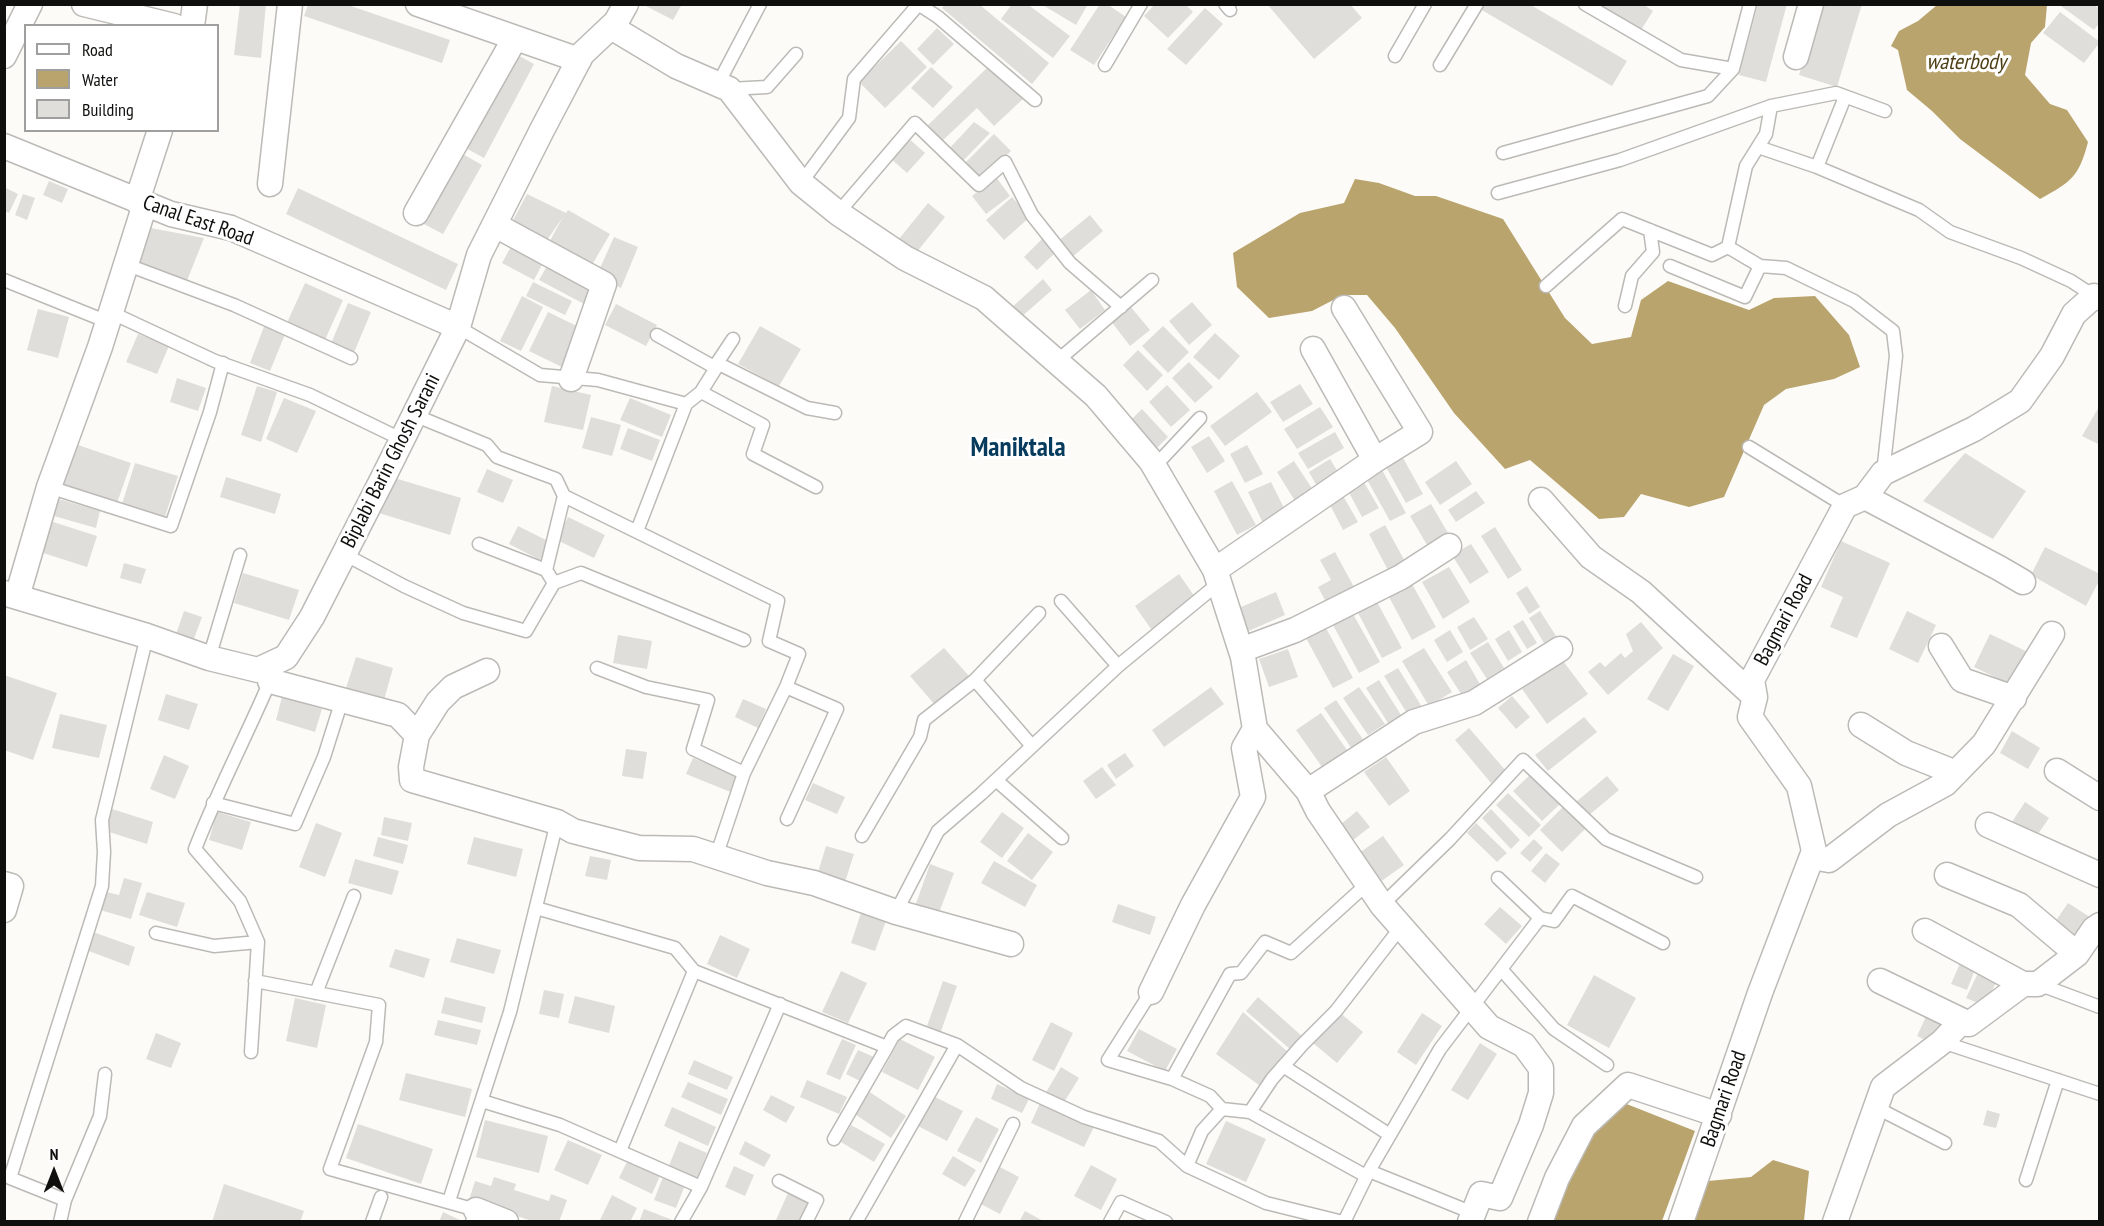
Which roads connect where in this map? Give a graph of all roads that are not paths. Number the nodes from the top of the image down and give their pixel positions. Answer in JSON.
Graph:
{"nodes":[{"id":1,"x":30,"y":4,"type":"edge"},
{"id":2,"x":84,"y":4,"type":"edge"},
{"id":3,"x":195,"y":4,"type":"edge"},
{"id":4,"x":290,"y":4,"type":"edge"},
{"id":5,"x":418,"y":4,"type":"edge"},
{"id":6,"x":626,"y":4,"type":"edge"},
{"id":7,"x":760,"y":4,"type":"edge"},
{"id":8,"x":1141,"y":4,"type":"edge"},
{"id":9,"x":1425,"y":4,"type":"edge"},
{"id":10,"x":1477,"y":4,"type":"edge"},
{"id":11,"x":1585,"y":4,"type":"edge"},
{"id":12,"x":1743,"y":4,"type":"edge"},
{"id":13,"x":1811,"y":4,"type":"edge"},
{"id":14,"x":918,"y":5,"type":"edge"},
{"id":15,"x":1750,"y":5,"type":"edge"},
{"id":16,"x":166,"y":24,"type":"edge"},
{"id":17,"x":192,"y":24,"type":"edge"},
{"id":18,"x":611,"y":27,"type":"junction"},
{"id":19,"x":515,"y":38,"type":"junction"},
{"id":20,"x":796,"y":54,"type":"dead end"},
{"id":21,"x":4,"y":56,"type":"edge"},
{"id":22,"x":1395,"y":56,"type":"dead end"},
{"id":23,"x":1796,"y":57,"type":"dead end"},
{"id":24,"x":579,"y":60,"type":"junction"},
{"id":25,"x":1440,"y":64,"type":"dead end"},
{"id":26,"x":1106,"y":65,"type":"dead end"},
{"id":27,"x":1733,"y":69,"type":"junction"},
{"id":28,"x":723,"y":86,"type":"junction"},
{"id":29,"x":1845,"y":97,"type":"junction"},
{"id":30,"x":1035,"y":99,"type":"dead end"},
{"id":31,"x":1771,"y":106,"type":"junction"},
{"id":32,"x":1886,"y":111,"type":"dead end"},
{"id":33,"x":159,"y":132,"type":"edge"},
{"id":34,"x":4,"y":146,"type":"edge"},
{"id":35,"x":1758,"y":147,"type":"junction"},
{"id":36,"x":1503,"y":153,"type":"dead end"},
{"id":37,"x":1817,"y":167,"type":"junction"},
{"id":38,"x":801,"y":183,"type":"junction"},
{"id":39,"x":270,"y":184,"type":"dead end"},
{"id":40,"x":1498,"y":194,"type":"dead end"},
{"id":41,"x":141,"y":202,"type":"junction"},
{"id":42,"x":416,"y":213,"type":"dead end"},
{"id":43,"x":838,"y":213,"type":"junction"},
{"id":44,"x":495,"y":225,"type":"junction"},
{"id":45,"x":1650,"y":230,"type":"junction"},
{"id":46,"x":1728,"y":247,"type":"junction"},
{"id":47,"x":125,"y":264,"type":"junction"},
{"id":48,"x":1670,"y":266,"type":"dead end"},
{"id":49,"x":1760,"y":266,"type":"junction"},
{"id":50,"x":4,"y":280,"type":"edge"},
{"id":51,"x":1152,"y":280,"type":"dead end"},
{"id":52,"x":1546,"y":286,"type":"dead end"},
{"id":53,"x":2097,"y":297,"type":"edge"},
{"id":54,"x":1625,"y":306,"type":"dead end"},
{"id":55,"x":1121,"y":307,"type":"junction"},
{"id":56,"x":1344,"y":308,"type":"dead end"},
{"id":57,"x":109,"y":317,"type":"junction"},
{"id":58,"x":458,"y":327,"type":"junction"},
{"id":59,"x":657,"y":335,"type":"dead end"},
{"id":60,"x":733,"y":339,"type":"dead end"},
{"id":61,"x":1313,"y":349,"type":"dead end"},
{"id":62,"x":351,"y":358,"type":"dead end"},
{"id":63,"x":1057,"y":361,"type":"junction"},
{"id":64,"x":223,"y":363,"type":"junction"},
{"id":65,"x":716,"y":365,"type":"junction"},
{"id":66,"x":571,"y":379,"type":"junction"},
{"id":67,"x":701,"y":392,"type":"junction"},
{"id":68,"x":686,"y":404,"type":"junction"},
{"id":69,"x":835,"y":413,"type":"dead end"},
{"id":70,"x":414,"y":415,"type":"junction"},
{"id":71,"x":1200,"y":418,"type":"dead end"},
{"id":72,"x":402,"y":440,"type":"junction"},
{"id":73,"x":1749,"y":447,"type":"dead end"},
{"id":74,"x":1375,"y":460,"type":"junction"},
{"id":75,"x":1154,"y":467,"type":"junction"},
{"id":76,"x":1883,"y":473,"type":"junction"},
{"id":77,"x":49,"y":488,"type":"junction"},
{"id":78,"x":816,"y":488,"type":"dead end"},
{"id":79,"x":564,"y":496,"type":"junction"},
{"id":80,"x":1541,"y":500,"type":"dead end"},
{"id":81,"x":1855,"y":501,"type":"junction"},
{"id":82,"x":637,"y":531,"type":"junction"},
{"id":83,"x":479,"y":544,"type":"dead end"},
{"id":84,"x":1449,"y":546,"type":"dead end"},
{"id":85,"x":240,"y":555,"type":"dead end"},
{"id":86,"x":344,"y":555,"type":"junction"},
{"id":87,"x":546,"y":570,"type":"junction"},
{"id":88,"x":1217,"y":576,"type":"junction"},
{"id":89,"x":2023,"y":582,"type":"dead end"},
{"id":90,"x":554,"y":583,"type":"junction"},
{"id":91,"x":11,"y":595,"type":"edge"},
{"id":92,"x":1061,"y":601,"type":"dead end"},
{"id":93,"x":1040,"y":613,"type":"dead end"},
{"id":94,"x":2052,"y":634,"type":"dead end"},
{"id":95,"x":147,"y":636,"type":"junction"},
{"id":96,"x":744,"y":640,"type":"dead end"},
{"id":97,"x":1941,"y":646,"type":"dead end"},
{"id":98,"x":1560,"y":649,"type":"dead end"},
{"id":99,"x":1241,"y":650,"type":"junction"},
{"id":100,"x":209,"y":658,"type":"junction"},
{"id":101,"x":1119,"y":666,"type":"junction"},
{"id":102,"x":597,"y":668,"type":"dead end"},
{"id":103,"x":487,"y":670,"type":"dead end"},
{"id":104,"x":269,"y":673,"type":"junction"},
{"id":105,"x":975,"y":680,"type":"junction"},
{"id":106,"x":786,"y":687,"type":"junction"},
{"id":107,"x":1755,"y":697,"type":"junction"},
{"id":108,"x":2014,"y":698,"type":"junction"},
{"id":109,"x":342,"y":700,"type":"junction"},
{"id":110,"x":1862,"y":725,"type":"dead end"},
{"id":111,"x":1255,"y":729,"type":"junction"},
{"id":112,"x":417,"y":735,"type":"junction"},
{"id":113,"x":1032,"y":746,"type":"junction"},
{"id":114,"x":2057,"y":771,"type":"dead end"},
{"id":115,"x":1956,"y":772,"type":"junction"},
{"id":116,"x":744,"y":773,"type":"junction"},
{"id":117,"x":996,"y":780,"type":"junction"},
{"id":118,"x":1308,"y":791,"type":"junction"},
{"id":119,"x":2100,"y":798,"type":"edge"},
{"id":120,"x":213,"y":803,"type":"junction"},
{"id":121,"x":787,"y":819,"type":"dead end"},
{"id":122,"x":557,"y":822,"type":"junction"},
{"id":123,"x":1988,"y":825,"type":"dead end"},
{"id":124,"x":862,"y":836,"type":"dead end"},
{"id":125,"x":1062,"y":838,"type":"dead end"},
{"id":126,"x":716,"y":856,"type":"junction"},
{"id":127,"x":1812,"y":857,"type":"junction"},
{"id":128,"x":2100,"y":874,"type":"edge"},
{"id":129,"x":1947,"y":875,"type":"dead end"},
{"id":130,"x":1696,"y":877,"type":"dead end"},
{"id":131,"x":1497,"y":878,"type":"dead end"},
{"id":132,"x":4,"y":884,"type":"edge"},
{"id":133,"x":1366,"y":884,"type":"junction"},
{"id":134,"x":354,"y":896,"type":"dead end"},
{"id":135,"x":1382,"y":905,"type":"junction"},
{"id":136,"x":536,"y":908,"type":"junction"},
{"id":137,"x":4,"y":910,"type":"edge"},
{"id":138,"x":896,"y":912,"type":"junction"},
{"id":139,"x":1540,"y":918,"type":"junction"},
{"id":140,"x":1401,"y":927,"type":"junction"},
{"id":141,"x":2098,"y":928,"type":"edge"},
{"id":142,"x":1925,"y":931,"type":"dead end"},
{"id":143,"x":156,"y":933,"type":"dead end"},
{"id":144,"x":258,"y":942,"type":"junction"},
{"id":145,"x":1011,"y":944,"type":"dead end"},
{"id":146,"x":1664,"y":944,"type":"dead end"},
{"id":147,"x":2077,"y":954,"type":"junction"},
{"id":148,"x":1501,"y":969,"type":"junction"},
{"id":149,"x":694,"y":971,"type":"junction"},
{"id":150,"x":255,"y":981,"type":"junction"},
{"id":151,"x":1880,"y":981,"type":"dead end"},
{"id":152,"x":2030,"y":984,"type":"junction"},
{"id":153,"x":1151,"y":992,"type":"joint"},
{"id":154,"x":316,"y":993,"type":"junction"},
{"id":155,"x":780,"y":1004,"type":"junction"},
{"id":156,"x":1473,"y":1007,"type":"junction"},
{"id":157,"x":2100,"y":1007,"type":"edge"},
{"id":158,"x":1969,"y":1024,"type":"junction"},
{"id":159,"x":1942,"y":1042,"type":"junction"},
{"id":160,"x":957,"y":1045,"type":"junction"},
{"id":161,"x":887,"y":1047,"type":"junction"},
{"id":162,"x":251,"y":1052,"type":"dead end"},
{"id":163,"x":1607,"y":1065,"type":"dead end"},
{"id":164,"x":1283,"y":1066,"type":"junction"},
{"id":165,"x":105,"y":1074,"type":"dead end"},
{"id":166,"x":1172,"y":1079,"type":"junction"},
{"id":167,"x":2058,"y":1080,"type":"junction"},
{"id":168,"x":2100,"y":1094,"type":"edge"},
{"id":169,"x":482,"y":1101,"type":"junction"},
{"id":170,"x":1875,"y":1107,"type":"junction"},
{"id":171,"x":1222,"y":1109,"type":"junction"},
{"id":172,"x":1250,"y":1112,"type":"junction"},
{"id":173,"x":1719,"y":1115,"type":"junction"},
{"id":174,"x":1013,"y":1124,"type":"dead end"},
{"id":175,"x":1390,"y":1135,"type":"junction"},
{"id":176,"x":834,"y":1139,"type":"dead end"},
{"id":177,"x":1945,"y":1143,"type":"dead end"},
{"id":178,"x":620,"y":1151,"type":"junction"},
{"id":179,"x":1186,"y":1166,"type":"junction"},
{"id":180,"x":1368,"y":1173,"type":"junction"},
{"id":181,"x":2026,"y":1180,"type":"dead end"},
{"id":182,"x":779,"y":1181,"type":"dead end"},
{"id":183,"x":701,"y":1187,"type":"junction"},
{"id":184,"x":381,"y":1197,"type":"dead end"},
{"id":185,"x":65,"y":1200,"type":"junction"},
{"id":186,"x":449,"y":1201,"type":"junction"},
{"id":187,"x":474,"y":1216,"type":"edge"},
{"id":188,"x":1471,"y":1217,"type":"edge"},
{"id":189,"x":60,"y":1221,"type":"edge"},
{"id":190,"x":372,"y":1221,"type":"edge"},
{"id":191,"x":506,"y":1221,"type":"edge"},
{"id":192,"x":681,"y":1221,"type":"edge"},
{"id":193,"x":806,"y":1221,"type":"edge"},
{"id":194,"x":856,"y":1221,"type":"edge"},
{"id":195,"x":965,"y":1221,"type":"edge"},
{"id":196,"x":1110,"y":1221,"type":"edge"},
{"id":197,"x":1166,"y":1221,"type":"edge"},
{"id":198,"x":1344,"y":1221,"type":"edge"},
{"id":199,"x":1540,"y":1221,"type":"edge"},
{"id":200,"x":1682,"y":1221,"type":"edge"},
{"id":201,"x":1835,"y":1221,"type":"edge"}],
"edges":[{"from":1,"to":21,"type":"street"},
{"from":2,"to":16,"type":"street"},
{"from":3,"to":17,"type":"street"},
{"from":4,"to":39,"type":"street"},
{"from":5,"to":19,"type":"street"},
{"from":6,"to":18,"type":"street","name":"Biplabi Barin Ghosh Sarani"},
{"from":7,"to":28,"type":"lane"},
{"from":8,"to":26,"type":"lane"},
{"from":9,"to":22,"type":"lane"},
{"from":10,"to":25,"type":"lane"},
{"from":11,"to":27,"type":"lane"},
{"from":12,"to":15,"type":"lane"},
{"from":13,"to":23,"type":"street"},
{"from":14,"to":30,"type":"lane"},
{"from":14,"to":38,"type":"lane"},
{"from":15,"to":27,"type":"lane"},
{"from":18,"to":24,"type":"street","name":"Biplabi Barin Ghosh Sarani"},
{"from":18,"to":28,"type":"street"},
{"from":19,"to":24,"type":"street"},
{"from":19,"to":42,"type":"street"},
{"from":20,"to":28,"type":"lane"},
{"from":24,"to":44,"type":"street","name":"Biplabi Barin Ghosh Sarani"},
{"from":27,"to":36,"type":"lane"},
{"from":28,"to":38,"type":"street"},
{"from":29,"to":31,"type":"lane"},
{"from":29,"to":32,"type":"lane"},
{"from":29,"to":37,"type":"lane"},
{"from":31,"to":35,"type":"lane"},
{"from":31,"to":40,"type":"lane"},
{"from":33,"to":41,"type":"street"},
{"from":34,"to":41,"type":"street","name":"Canal East Road"},
{"from":35,"to":37,"type":"lane"},
{"from":35,"to":46,"type":"lane"},
{"from":37,"to":53,"type":"lane"},
{"from":38,"to":43,"type":"street"},
{"from":41,"to":47,"type":"street"},
{"from":41,"to":58,"type":"street","name":"Canal East Road"},
{"from":43,"to":55,"type":"lane"},
{"from":43,"to":63,"type":"street"},
{"from":44,"to":58,"type":"street","name":"Biplabi Barin Ghosh Sarani"},
{"from":44,"to":66,"type":"street"},
{"from":45,"to":46,"type":"lane"},
{"from":45,"to":52,"type":"lane"},
{"from":45,"to":54,"type":"lane"},
{"from":46,"to":49,"type":"lane"},
{"from":47,"to":57,"type":"street"},
{"from":47,"to":62,"type":"lane"},
{"from":48,"to":49,"type":"lane"},
{"from":49,"to":76,"type":"lane"},
{"from":50,"to":57,"type":"lane"},
{"from":51,"to":55,"type":"lane"},
{"from":53,"to":76,"type":"street","name":"Bagmari Road"},
{"from":55,"to":63,"type":"lane"},
{"from":56,"to":74,"type":"street"},
{"from":57,"to":64,"type":"lane"},
{"from":57,"to":77,"type":"street"},
{"from":58,"to":66,"type":"lane"},
{"from":58,"to":70,"type":"street","name":"Biplabi Barin Ghosh Sarani"},
{"from":59,"to":65,"type":"lane"},
{"from":60,"to":65,"type":"lane"},
{"from":61,"to":74,"type":"street"},
{"from":63,"to":75,"type":"street"},
{"from":64,"to":72,"type":"lane"},
{"from":64,"to":77,"type":"lane"},
{"from":65,"to":67,"type":"lane"},
{"from":65,"to":69,"type":"lane"},
{"from":66,"to":68,"type":"lane"},
{"from":67,"to":68,"type":"lane"},
{"from":67,"to":78,"type":"lane"},
{"from":68,"to":82,"type":"lane"},
{"from":70,"to":72,"type":"street","name":"Biplabi Barin Ghosh Sarani"},
{"from":70,"to":79,"type":"lane"},
{"from":71,"to":75,"type":"lane"},
{"from":72,"to":86,"type":"street","name":"Biplabi Barin Ghosh Sarani"},
{"from":73,"to":81,"type":"lane"},
{"from":74,"to":88,"type":"street"},
{"from":75,"to":88,"type":"street"},
{"from":76,"to":81,"type":"street","name":"Bagmari Road"},
{"from":77,"to":91,"type":"street"},
{"from":79,"to":82,"type":"lane"},
{"from":79,"to":87,"type":"lane"},
{"from":80,"to":107,"type":"street"},
{"from":81,"to":89,"type":"street"},
{"from":81,"to":107,"type":"street","name":"Bagmari Road"},
{"from":82,"to":106,"type":"lane"},
{"from":83,"to":87,"type":"lane"},
{"from":84,"to":99,"type":"street"},
{"from":85,"to":100,"type":"lane"},
{"from":86,"to":90,"type":"lane"},
{"from":86,"to":104,"type":"street","name":"Biplabi Barin Ghosh Sarani"},
{"from":87,"to":90,"type":"lane"},
{"from":88,"to":99,"type":"street"},
{"from":88,"to":101,"type":"lane"},
{"from":90,"to":96,"type":"lane"},
{"from":91,"to":95,"type":"street"},
{"from":92,"to":101,"type":"lane"},
{"from":93,"to":105,"type":"lane"},
{"from":94,"to":108,"type":"street"},
{"from":95,"to":100,"type":"street"},
{"from":95,"to":185,"type":"lane"},
{"from":97,"to":108,"type":"street"},
{"from":98,"to":118,"type":"street"},
{"from":99,"to":111,"type":"street"},
{"from":100,"to":104,"type":"street"},
{"from":101,"to":113,"type":"lane"},
{"from":102,"to":116,"type":"lane"},
{"from":103,"to":112,"type":"street"},
{"from":104,"to":109,"type":"street"},
{"from":104,"to":120,"type":"lane"},
{"from":105,"to":113,"type":"lane"},
{"from":105,"to":124,"type":"lane"},
{"from":106,"to":116,"type":"lane"},
{"from":106,"to":121,"type":"lane"},
{"from":107,"to":127,"type":"street","name":"Bagmari Road"},
{"from":108,"to":115,"type":"street"},
{"from":109,"to":112,"type":"street"},
{"from":109,"to":120,"type":"lane"},
{"from":110,"to":115,"type":"street"},
{"from":111,"to":118,"type":"street"},
{"from":111,"to":153,"type":"street"},
{"from":112,"to":122,"type":"street"},
{"from":113,"to":117,"type":"lane"},
{"from":114,"to":119,"type":"street"},
{"from":115,"to":127,"type":"street"},
{"from":116,"to":126,"type":"lane"},
{"from":117,"to":125,"type":"lane"},
{"from":117,"to":138,"type":"lane"},
{"from":118,"to":133,"type":"street"},
{"from":120,"to":144,"type":"lane"},
{"from":122,"to":126,"type":"street"},
{"from":122,"to":136,"type":"lane"},
{"from":123,"to":128,"type":"street"},
{"from":126,"to":138,"type":"street"},
{"from":127,"to":173,"type":"street","name":"Bagmari Road"},
{"from":129,"to":147,"type":"street"},
{"from":130,"to":135,"type":"lane"},
{"from":131,"to":139,"type":"lane"},
{"from":132,"to":137,"type":"street"},
{"from":133,"to":135,"type":"street"},
{"from":133,"to":166,"type":"lane"},
{"from":134,"to":154,"type":"lane"},
{"from":135,"to":140,"type":"street"},
{"from":136,"to":149,"type":"lane"},
{"from":136,"to":169,"type":"lane"},
{"from":138,"to":145,"type":"street"},
{"from":139,"to":146,"type":"lane"},
{"from":139,"to":148,"type":"lane"},
{"from":140,"to":156,"type":"street"},
{"from":140,"to":164,"type":"lane"},
{"from":141,"to":147,"type":"street"},
{"from":142,"to":152,"type":"street"},
{"from":143,"to":144,"type":"lane"},
{"from":144,"to":150,"type":"lane"},
{"from":147,"to":152,"type":"street"},
{"from":148,"to":156,"type":"lane"},
{"from":148,"to":163,"type":"lane"},
{"from":149,"to":155,"type":"lane"},
{"from":149,"to":178,"type":"lane"},
{"from":150,"to":154,"type":"lane"},
{"from":150,"to":162,"type":"lane"},
{"from":151,"to":158,"type":"street"},
{"from":152,"to":157,"type":"lane"},
{"from":152,"to":158,"type":"street"},
{"from":153,"to":166,"type":"lane"},
{"from":154,"to":186,"type":"lane"},
{"from":155,"to":161,"type":"lane"},
{"from":155,"to":183,"type":"lane"},
{"from":156,"to":175,"type":"lane"},
{"from":156,"to":188,"type":"street"},
{"from":158,"to":159,"type":"street"},
{"from":159,"to":167,"type":"lane"},
{"from":159,"to":170,"type":"street"},
{"from":160,"to":161,"type":"lane"},
{"from":160,"to":179,"type":"lane"},
{"from":160,"to":194,"type":"lane"},
{"from":161,"to":176,"type":"lane"},
{"from":164,"to":172,"type":"lane"},
{"from":164,"to":175,"type":"lane"},
{"from":165,"to":185,"type":"lane"},
{"from":166,"to":171,"type":"lane"},
{"from":167,"to":168,"type":"lane"},
{"from":167,"to":181,"type":"lane"},
{"from":169,"to":178,"type":"lane"},
{"from":169,"to":186,"type":"lane"},
{"from":170,"to":177,"type":"lane"},
{"from":170,"to":201,"type":"street"},
{"from":171,"to":172,"type":"lane"},
{"from":171,"to":179,"type":"lane"},
{"from":172,"to":180,"type":"lane"},
{"from":173,"to":199,"type":"street"},
{"from":173,"to":200,"type":"street","name":"Bagmari Road"},
{"from":174,"to":195,"type":"lane"},
{"from":175,"to":180,"type":"lane"},
{"from":178,"to":183,"type":"lane"},
{"from":179,"to":198,"type":"lane"},
{"from":180,"to":188,"type":"lane"},
{"from":180,"to":198,"type":"lane"},
{"from":182,"to":193,"type":"lane"},
{"from":183,"to":192,"type":"lane"},
{"from":184,"to":190,"type":"lane"},
{"from":185,"to":189,"type":"lane"},
{"from":186,"to":187,"type":"lane"},
{"from":187,"to":191,"type":"street"},
{"from":196,"to":197,"type":"lane"}]}
